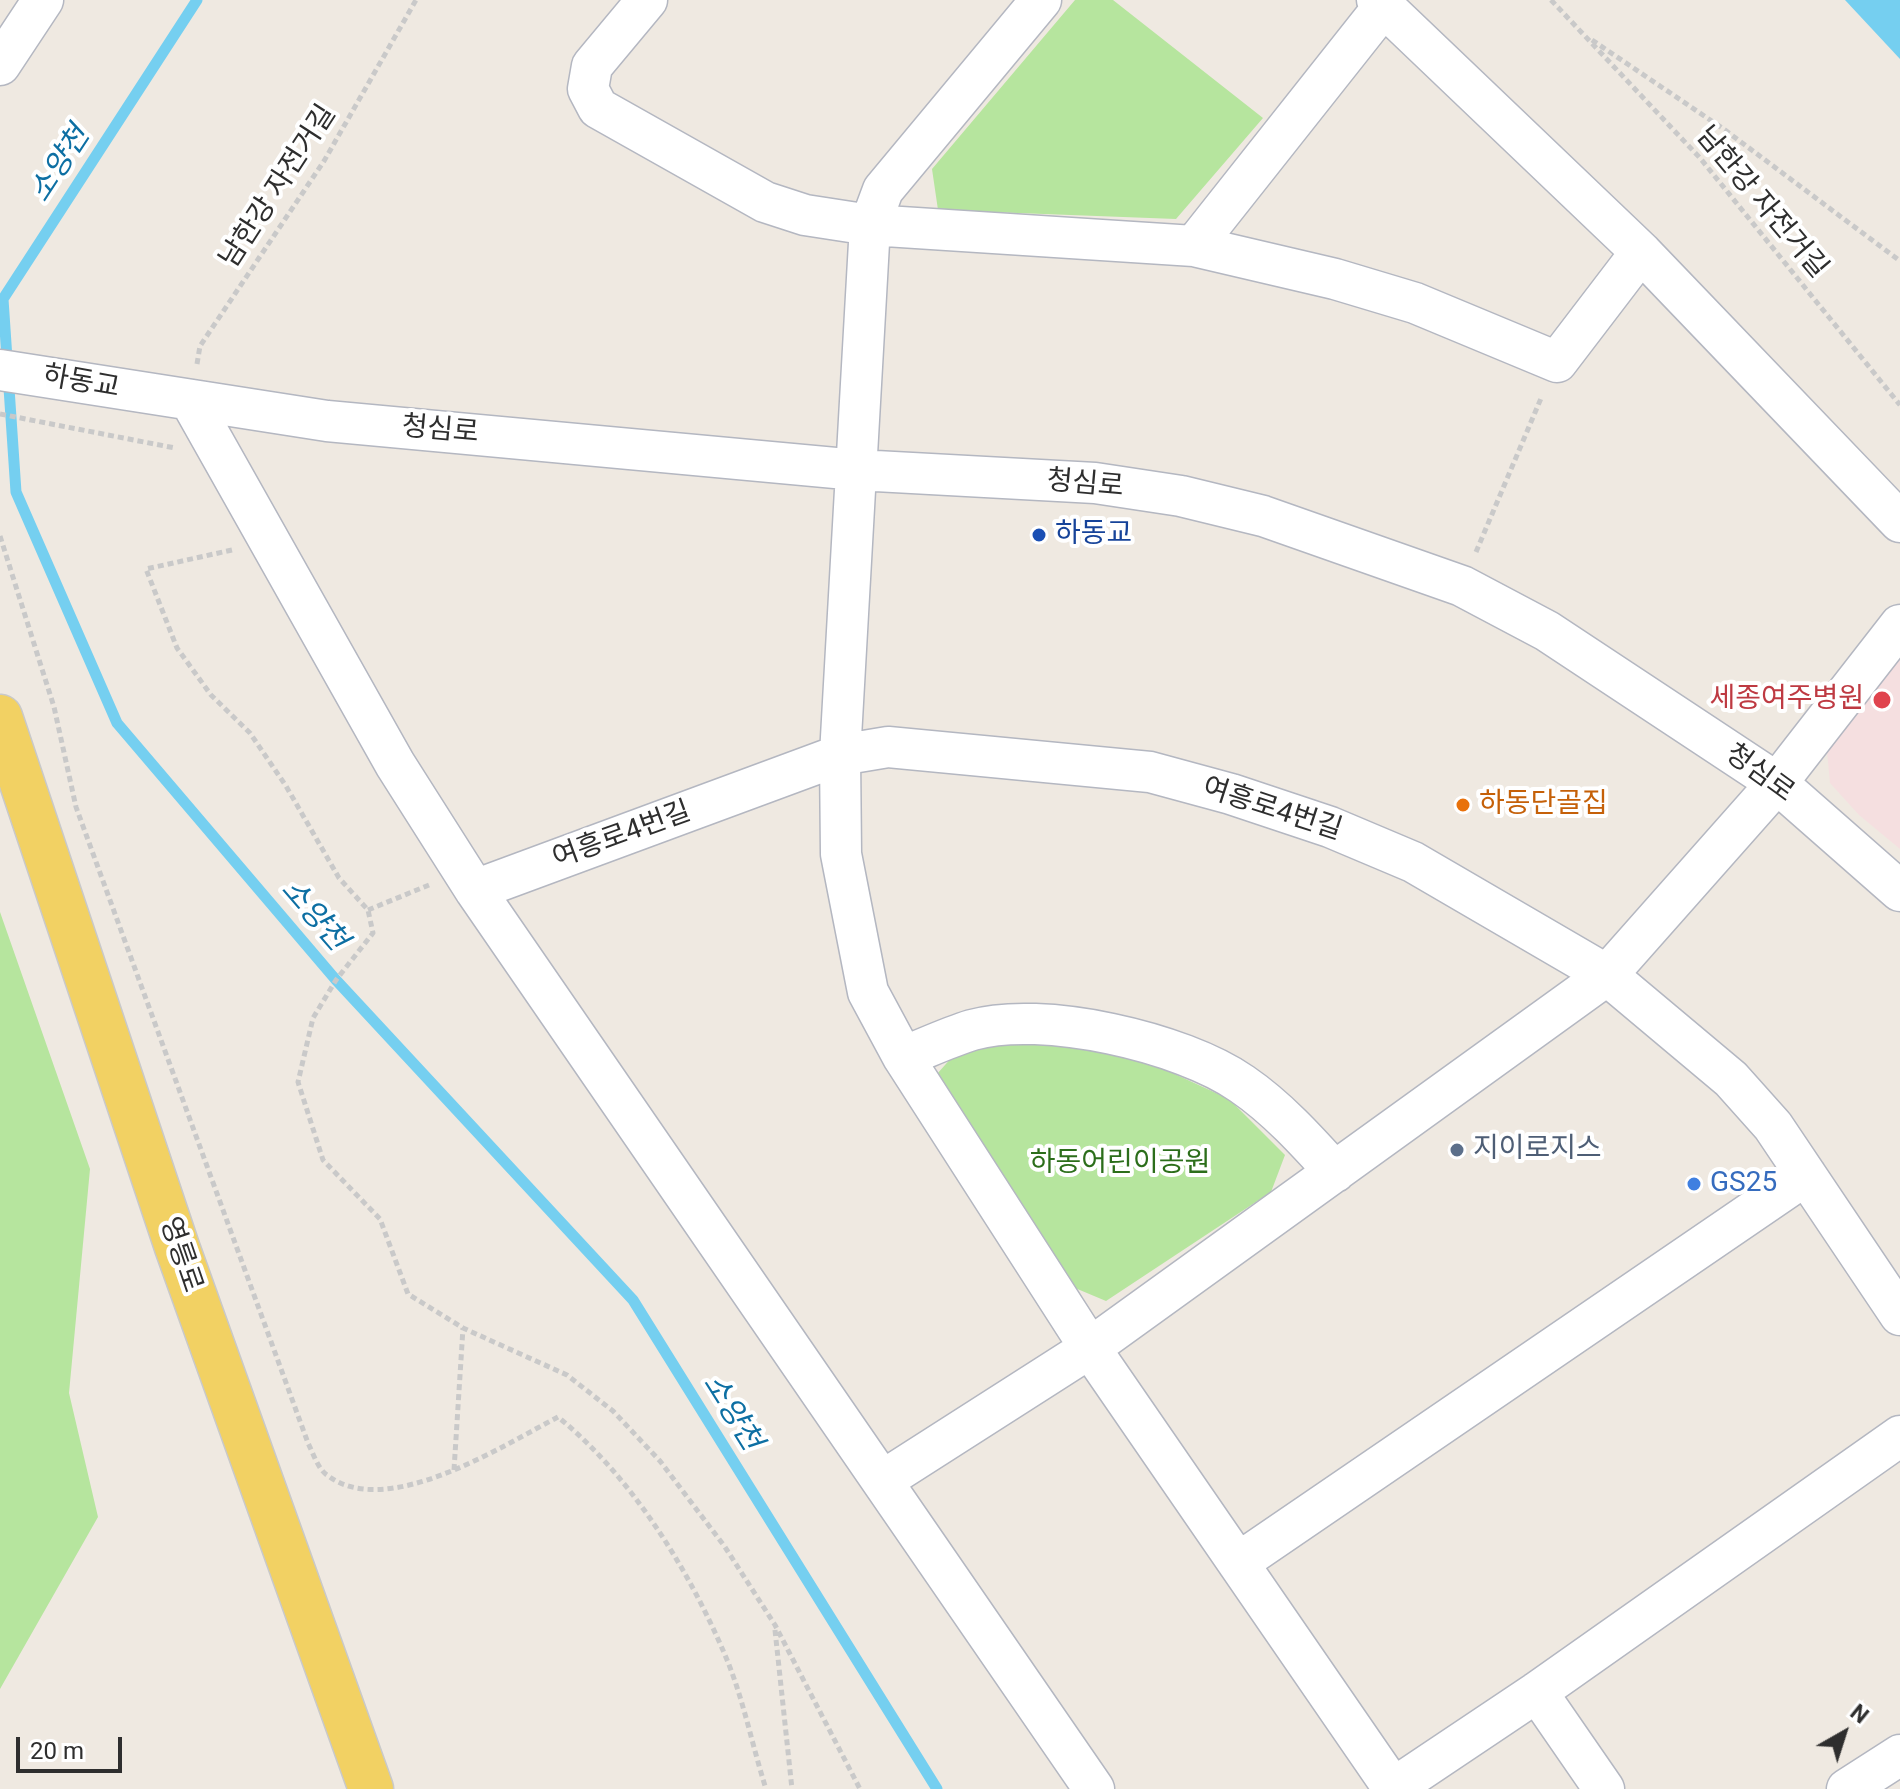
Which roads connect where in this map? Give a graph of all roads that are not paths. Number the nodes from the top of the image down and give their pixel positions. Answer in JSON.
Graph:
{"nodes":[{"id":1,"x":43,"y":0,"type":"edge"},
{"id":2,"x":647,"y":0,"type":"edge"},
{"id":3,"x":1041,"y":0,"type":"edge"},
{"id":4,"x":1381,"y":3,"type":"edge"},
{"id":5,"x":0,"y":65,"type":"edge"},
{"id":6,"x":870,"y":225,"type":"junction"},
{"id":7,"x":1194,"y":246,"type":"junction"},
{"id":8,"x":1641,"y":252,"type":"junction"},
{"id":9,"x":0,"y":370,"type":"edge"},
{"id":10,"x":176,"y":399,"type":"junction"},
{"id":11,"x":857,"y":470,"type":"junction"},
{"id":12,"x":1900,"y":522,"type":"edge"},
{"id":13,"x":1900,"y":625,"type":"edge"},
{"id":14,"x":0,"y":717,"type":"edge"},
{"id":15,"x":840,"y":755,"type":"junction"},
{"id":16,"x":1777,"y":783,"type":"junction"},
{"id":17,"x":469,"y":881,"type":"junction"},
{"id":18,"x":1900,"y":891,"type":"edge"},
{"id":19,"x":1607,"y":975,"type":"junction"},
{"id":20,"x":903,"y":1057,"type":"junction"},
{"id":21,"x":1335,"y":1172,"type":"junction"},
{"id":22,"x":1806,"y":1175,"type":"junction"},
{"id":23,"x":1900,"y":1315,"type":"edge"},
{"id":24,"x":1090,"y":1348,"type":"junction"},
{"id":25,"x":1900,"y":1436,"type":"edge"},
{"id":26,"x":882,"y":1481,"type":"junction"},
{"id":27,"x":1238,"y":1563,"type":"junction"},
{"id":28,"x":1537,"y":1692,"type":"junction"},
{"id":29,"x":1900,"y":1755,"type":"edge"},
{"id":30,"x":1900,"y":1781,"type":"edge"},
{"id":31,"x":371,"y":1789,"type":"edge"},
{"id":32,"x":1094,"y":1789,"type":"edge"},
{"id":33,"x":1393,"y":1789,"type":"edge"},
{"id":34,"x":1604,"y":1789,"type":"edge"},
{"id":35,"x":1847,"y":1789,"type":"edge"},
{"id":36,"x":1893,"y":1789,"type":"edge"}],
"edges":[{"from":1,"to":5,"type":"street"},
{"from":2,"to":6,"type":"street"},
{"from":3,"to":6,"type":"street"},
{"from":4,"to":7,"type":"street"},
{"from":4,"to":8,"type":"street"},
{"from":6,"to":7,"type":"street"},
{"from":6,"to":11,"type":"street"},
{"from":7,"to":8,"type":"street"},
{"from":8,"to":12,"type":"street"},
{"from":9,"to":10,"type":"street","name":"하동교"},
{"from":10,"to":11,"type":"street","name":"청심로"},
{"from":10,"to":17,"type":"street"},
{"from":11,"to":15,"type":"street"},
{"from":11,"to":16,"type":"street","name":"청심로"},
{"from":13,"to":16,"type":"street"},
{"from":14,"to":31,"type":"main road","name":"영릉로"},
{"from":15,"to":17,"type":"street","name":"여흥로4번길"},
{"from":15,"to":19,"type":"street","name":"여흥로4번길"},
{"from":15,"to":20,"type":"street"},
{"from":16,"to":18,"type":"street","name":"청심로"},
{"from":16,"to":19,"type":"street"},
{"from":17,"to":26,"type":"street"},
{"from":19,"to":21,"type":"street"},
{"from":19,"to":22,"type":"street","name":"여흥로4번길"},
{"from":20,"to":21,"type":"street"},
{"from":20,"to":24,"type":"street"},
{"from":21,"to":24,"type":"street"},
{"from":22,"to":23,"type":"street","name":"여흥로4번길"},
{"from":22,"to":27,"type":"street"},
{"from":24,"to":26,"type":"street"},
{"from":24,"to":27,"type":"street"},
{"from":25,"to":28,"type":"street"},
{"from":26,"to":32,"type":"street"},
{"from":27,"to":33,"type":"street"},
{"from":28,"to":33,"type":"street"},
{"from":28,"to":34,"type":"street"},
{"from":29,"to":35,"type":"street"},
{"from":30,"to":36,"type":"street"}]}
